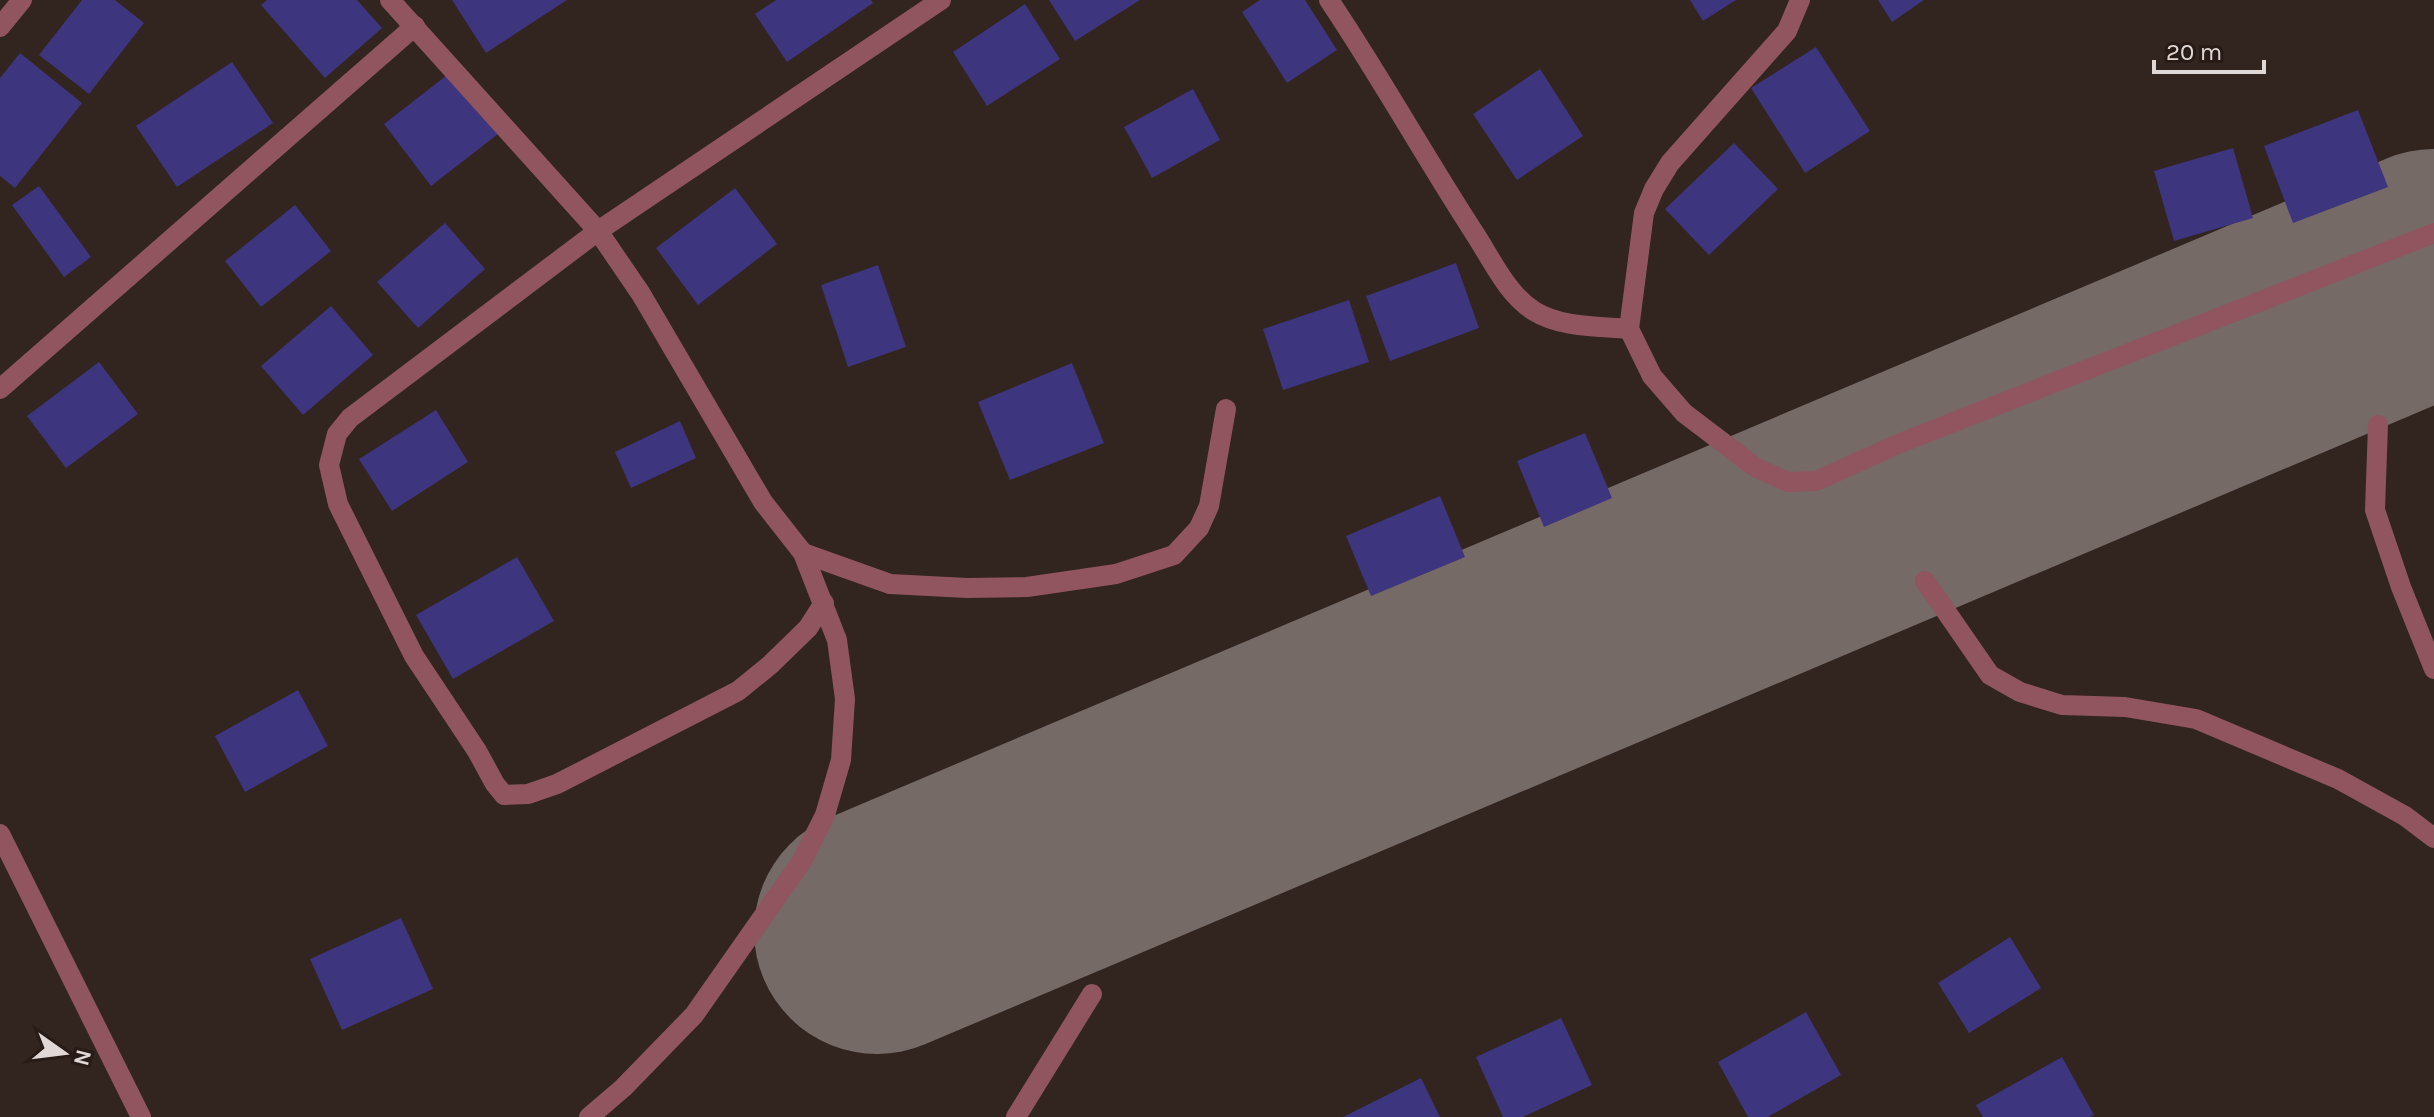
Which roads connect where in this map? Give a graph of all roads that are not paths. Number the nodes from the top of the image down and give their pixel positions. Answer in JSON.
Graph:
{"nodes":[{"id":1,"x":22,"y":0,"type":"edge"},
{"id":2,"x":390,"y":0,"type":"edge"},
{"id":3,"x":941,"y":0,"type":"edge"},
{"id":4,"x":1329,"y":0,"type":"edge"},
{"id":5,"x":1800,"y":0,"type":"edge"},
{"id":6,"x":415,"y":26,"type":"junction"},
{"id":7,"x":0,"y":27,"type":"edge"},
{"id":8,"x":598,"y":231,"type":"junction"},
{"id":9,"x":2434,"y":233,"type":"edge"},
{"id":10,"x":1629,"y":329,"type":"junction"},
{"id":11,"x":0,"y":389,"type":"edge"},
{"id":12,"x":1226,"y":409,"type":"dead end"},
{"id":13,"x":2378,"y":425,"type":"dead end"},
{"id":14,"x":803,"y":553,"type":"junction"},
{"id":15,"x":1925,"y":581,"type":"dead end"},
{"id":16,"x":824,"y":603,"type":"junction"},
{"id":17,"x":2434,"y":669,"type":"edge"},
{"id":18,"x":0,"y":834,"type":"edge"},
{"id":19,"x":2434,"y":838,"type":"edge"},
{"id":20,"x":1092,"y":994,"type":"dead end"},
{"id":21,"x":141,"y":1117,"type":"edge"},
{"id":22,"x":589,"y":1117,"type":"edge"},
{"id":23,"x":1016,"y":1117,"type":"edge"}],
"edges":[{"from":1,"to":7,"type":"street"},
{"from":2,"to":6,"type":"street"},
{"from":3,"to":8,"type":"street"},
{"from":4,"to":10,"type":"street"},
{"from":5,"to":10,"type":"street"},
{"from":6,"to":8,"type":"street"},
{"from":6,"to":11,"type":"street"},
{"from":8,"to":14,"type":"street"},
{"from":8,"to":16,"type":"street"},
{"from":9,"to":10,"type":"street"},
{"from":12,"to":14,"type":"street"},
{"from":13,"to":17,"type":"street"},
{"from":14,"to":16,"type":"street"},
{"from":15,"to":19,"type":"street"},
{"from":16,"to":22,"type":"street"},
{"from":18,"to":21,"type":"street"},
{"from":20,"to":23,"type":"street"}]}
